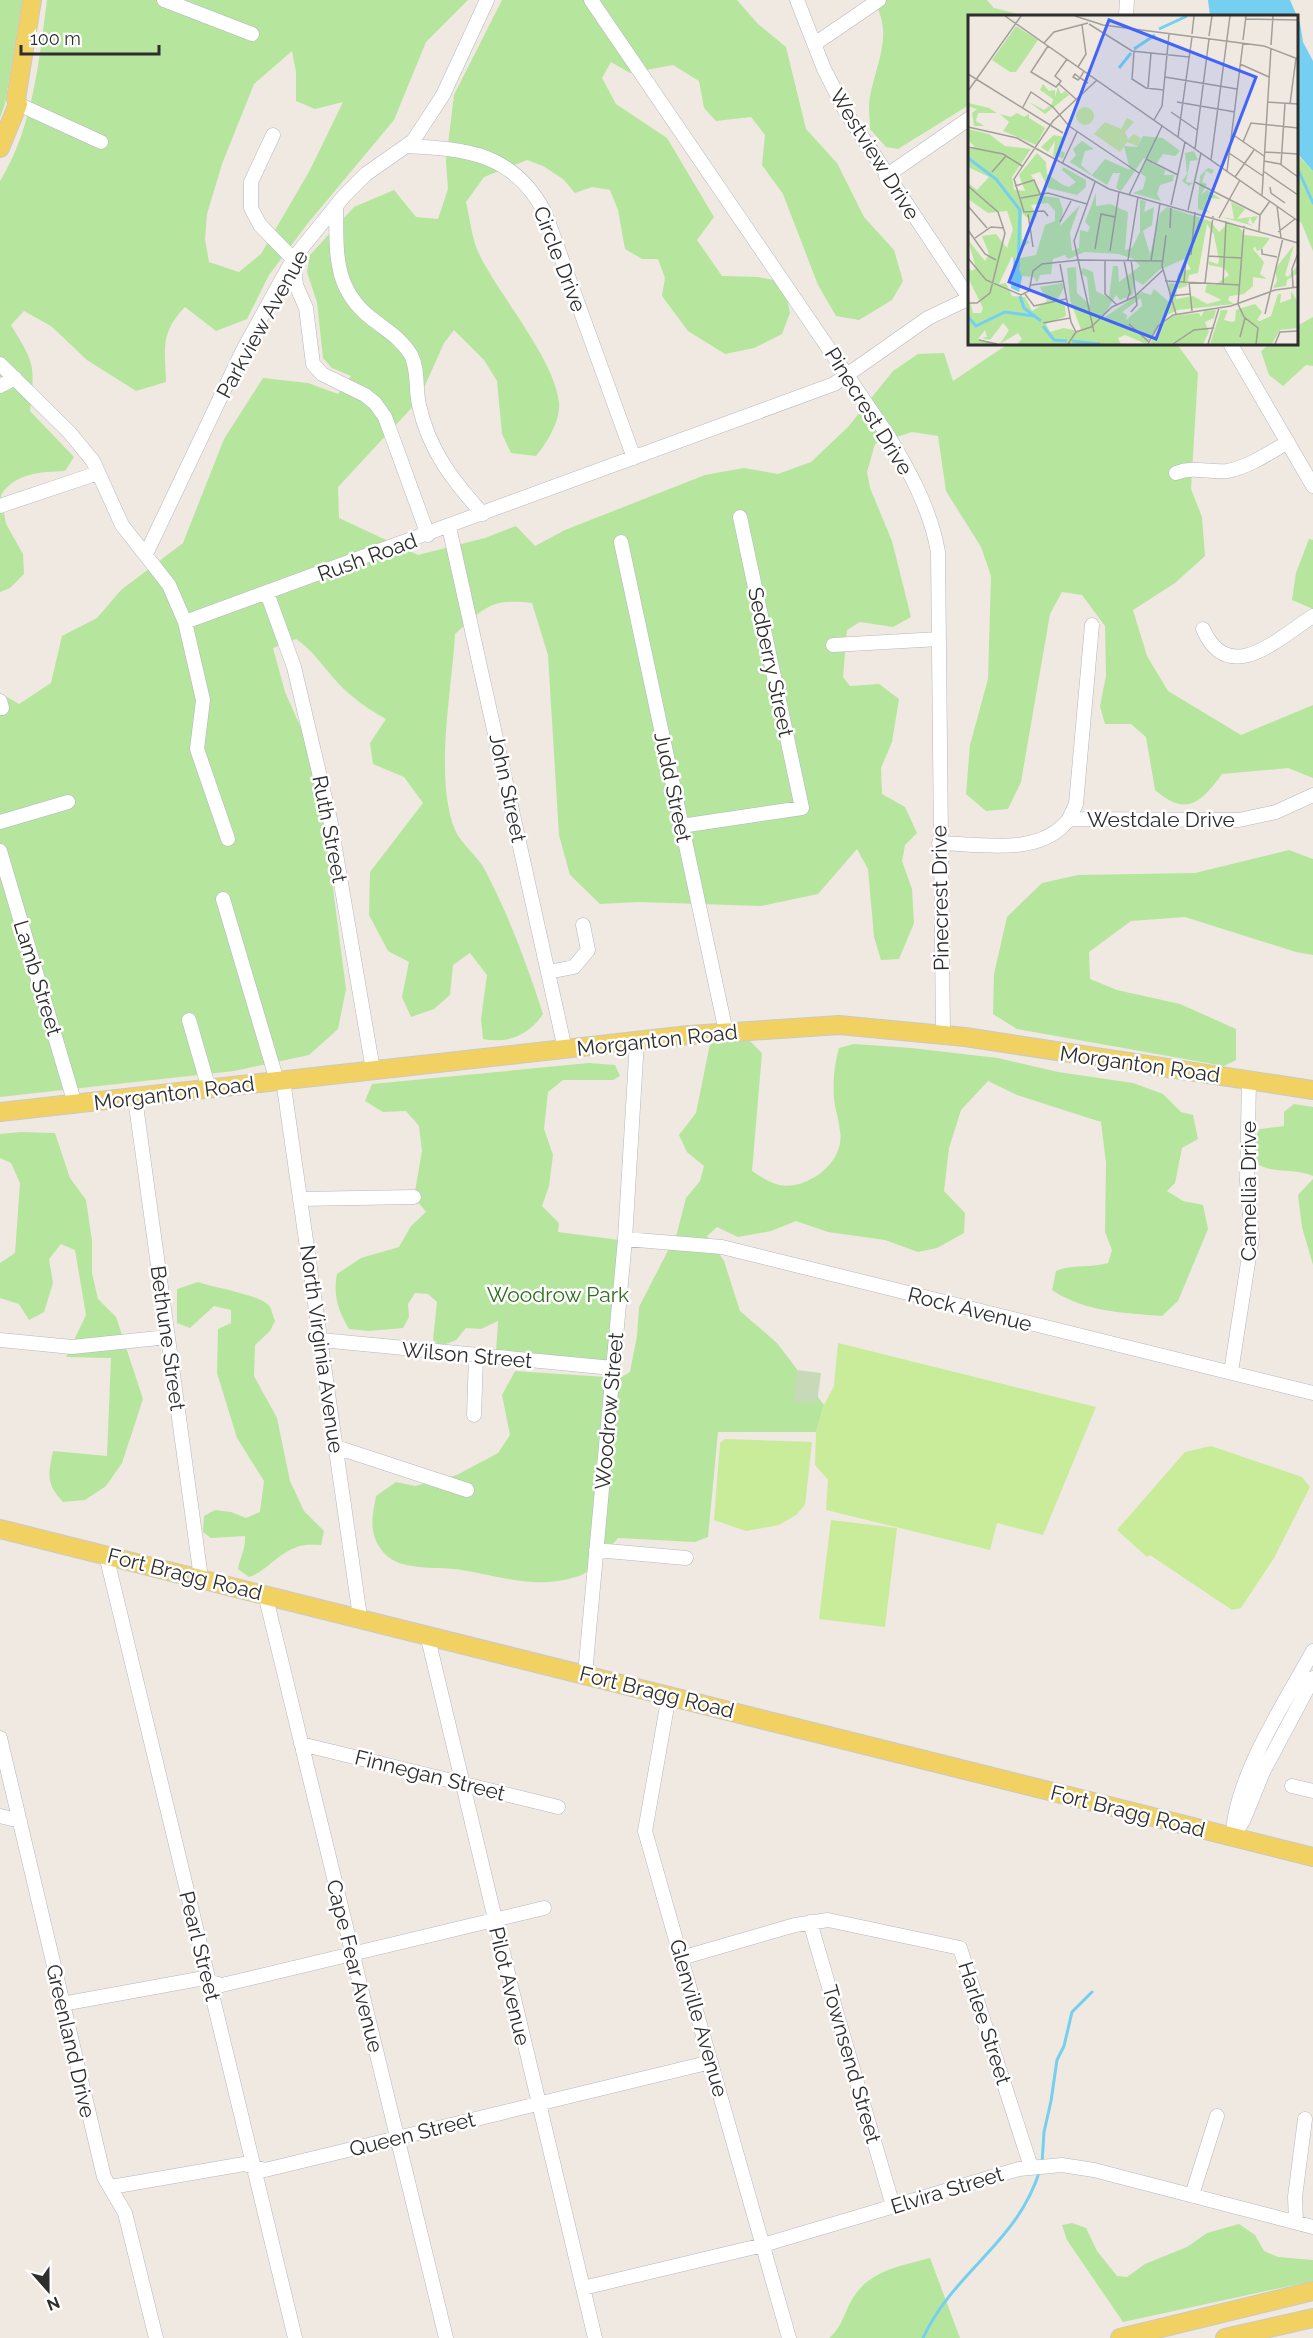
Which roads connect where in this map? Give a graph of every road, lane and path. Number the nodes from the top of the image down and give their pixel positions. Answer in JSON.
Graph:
{"nodes":[{"id":1,"x":32,"y":0,"type":"edge"},
{"id":2,"x":164,"y":0,"type":"edge"},
{"id":3,"x":488,"y":0,"type":"edge"},
{"id":4,"x":591,"y":0,"type":"edge"},
{"id":5,"x":797,"y":0,"type":"edge"},
{"id":6,"x":879,"y":0,"type":"edge"},
{"id":7,"x":1127,"y":0,"type":"edge"},
{"id":8,"x":1126,"y":15,"type":"edge"},
{"id":9,"x":252,"y":34,"type":"dead end"},
{"id":10,"x":816,"y":43,"type":"junction"},
{"id":11,"x":18,"y":104,"type":"junction"},
{"id":12,"x":968,"y":119,"type":"edge"},
{"id":13,"x":273,"y":135,"type":"dead end"},
{"id":14,"x":101,"y":142,"type":"dead end"},
{"id":15,"x":406,"y":146,"type":"junction"},
{"id":16,"x":0,"y":147,"type":"edge"},
{"id":17,"x":886,"y":176,"type":"junction"},
{"id":18,"x":336,"y":206,"type":"junction"},
{"id":19,"x":293,"y":259,"type":"junction"},
{"id":20,"x":968,"y":297,"type":"edge"},
{"id":21,"x":968,"y":298,"type":"edge"},
{"id":22,"x":1232,"y":345,"type":"dead end"},
{"id":23,"x":0,"y":364,"type":"edge"},
{"id":24,"x":847,"y":375,"type":"junction"},
{"id":25,"x":15,"y":378,"type":"junction"},
{"id":26,"x":0,"y":386,"type":"edge"},
{"id":27,"x":1288,"y":442,"type":"junction"},
{"id":28,"x":634,"y":458,"type":"junction"},
{"id":29,"x":98,"y":473,"type":"junction"},
{"id":30,"x":1176,"y":473,"type":"dead end"},
{"id":31,"x":1313,"y":486,"type":"edge"},
{"id":32,"x":0,"y":506,"type":"edge"},
{"id":33,"x":483,"y":514,"type":"junction"},
{"id":34,"x":740,"y":517,"type":"dead end"},
{"id":35,"x":449,"y":527,"type":"junction"},
{"id":36,"x":428,"y":535,"type":"junction"},
{"id":37,"x":621,"y":542,"type":"dead end"},
{"id":38,"x":146,"y":554,"type":"junction"},
{"id":39,"x":267,"y":593,"type":"junction"},
{"id":40,"x":1313,"y":616,"type":"edge"},
{"id":41,"x":185,"y":622,"type":"junction"},
{"id":42,"x":1092,"y":625,"type":"dead end"},
{"id":43,"x":1203,"y":629,"type":"dead end"},
{"id":44,"x":939,"y":639,"type":"junction"},
{"id":45,"x":833,"y":645,"type":"dead end"},
{"id":46,"x":1313,"y":795,"type":"edge"},
{"id":47,"x":68,"y":802,"type":"dead end"},
{"id":48,"x":1069,"y":819,"type":"junction"},
{"id":49,"x":0,"y":822,"type":"edge"},
{"id":50,"x":681,"y":826,"type":"junction"},
{"id":51,"x":228,"y":839,"type":"dead end"},
{"id":52,"x":939,"y":843,"type":"junction"},
{"id":53,"x":0,"y":851,"type":"edge"},
{"id":54,"x":223,"y":899,"type":"dead end"},
{"id":55,"x":583,"y":925,"type":"dead end"},
{"id":56,"x":548,"y":972,"type":"junction"},
{"id":57,"x":189,"y":1020,"type":"dead end"},
{"id":58,"x":726,"y":1032,"type":"junction"},
{"id":59,"x":943,"y":1035,"type":"junction"},
{"id":60,"x":638,"y":1041,"type":"junction"},
{"id":61,"x":565,"y":1049,"type":"junction"},
{"id":62,"x":373,"y":1070,"type":"junction"},
{"id":63,"x":1249,"y":1080,"type":"junction"},
{"id":64,"x":280,"y":1081,"type":"junction"},
{"id":65,"x":209,"y":1089,"type":"junction"},
{"id":66,"x":1313,"y":1090,"type":"edge"},
{"id":67,"x":135,"y":1098,"type":"junction"},
{"id":68,"x":75,"y":1104,"type":"junction"},
{"id":69,"x":0,"y":1112,"type":"edge"},
{"id":70,"x":414,"y":1197,"type":"dead end"},
{"id":71,"x":300,"y":1199,"type":"junction"},
{"id":72,"x":625,"y":1239,"type":"junction"},
{"id":73,"x":168,"y":1337,"type":"junction"},
{"id":74,"x":0,"y":1340,"type":"edge"},
{"id":75,"x":321,"y":1340,"type":"junction"},
{"id":76,"x":476,"y":1356,"type":"junction"},
{"id":77,"x":613,"y":1368,"type":"junction"},
{"id":78,"x":1231,"y":1372,"type":"junction"},
{"id":79,"x":1313,"y":1393,"type":"edge"},
{"id":80,"x":474,"y":1415,"type":"dead end"},
{"id":81,"x":336,"y":1447,"type":"junction"},
{"id":82,"x":467,"y":1490,"type":"dead end"},
{"id":83,"x":0,"y":1529,"type":"edge"},
{"id":84,"x":596,"y":1550,"type":"junction"},
{"id":85,"x":106,"y":1555,"type":"junction"},
{"id":86,"x":686,"y":1558,"type":"dead end"},
{"id":87,"x":201,"y":1578,"type":"junction"},
{"id":88,"x":265,"y":1594,"type":"junction"},
{"id":89,"x":360,"y":1617,"type":"junction"},
{"id":90,"x":427,"y":1634,"type":"junction"},
{"id":91,"x":1313,"y":1651,"type":"edge"},
{"id":92,"x":585,"y":1674,"type":"junction"},
{"id":93,"x":1313,"y":1678,"type":"edge"},
{"id":94,"x":669,"y":1695,"type":"junction"},
{"id":95,"x":0,"y":1738,"type":"edge"},
{"id":96,"x":301,"y":1744,"type":"junction"},
{"id":97,"x":462,"y":1783,"type":"junction"},
{"id":98,"x":1292,"y":1786,"type":"dead end"},
{"id":99,"x":1313,"y":1791,"type":"edge"},
{"id":100,"x":558,"y":1807,"type":"dead end"},
{"id":101,"x":0,"y":1816,"type":"edge"},
{"id":102,"x":20,"y":1821,"type":"junction"},
{"id":103,"x":1233,"y":1837,"type":"junction"},
{"id":104,"x":1313,"y":1857,"type":"edge"},
{"id":105,"x":543,"y":1908,"type":"dead end"},
{"id":106,"x":495,"y":1920,"type":"junction"},
{"id":107,"x":810,"y":1922,"type":"junction"},
{"id":108,"x":352,"y":1954,"type":"junction"},
{"id":109,"x":681,"y":1958,"type":"junction"},
{"id":110,"x":209,"y":1982,"type":"junction"},
{"id":111,"x":62,"y":2004,"type":"junction"},
{"id":112,"x":711,"y":2062,"type":"junction"},
{"id":113,"x":538,"y":2103,"type":"junction"},
{"id":114,"x":1217,"y":2116,"type":"dead end"},
{"id":115,"x":1305,"y":2119,"type":"dead end"},
{"id":116,"x":396,"y":2137,"type":"junction"},
{"id":117,"x":254,"y":2166,"type":"junction"},
{"id":118,"x":1031,"y":2166,"type":"junction"},
{"id":119,"x":111,"y":2187,"type":"junction"},
{"id":120,"x":1192,"y":2195,"type":"junction"},
{"id":121,"x":893,"y":2206,"type":"junction"},
{"id":122,"x":1296,"y":2222,"type":"junction"},
{"id":123,"x":1313,"y":2227,"type":"edge"},
{"id":124,"x":763,"y":2245,"type":"junction"},
{"id":125,"x":583,"y":2288,"type":"junction"},
{"id":126,"x":1313,"y":2291,"type":"edge"},
{"id":127,"x":1313,"y":2318,"type":"edge"},
{"id":128,"x":156,"y":2338,"type":"edge"},
{"id":129,"x":295,"y":2338,"type":"edge"},
{"id":130,"x":446,"y":2338,"type":"edge"},
{"id":131,"x":595,"y":2338,"type":"edge"},
{"id":132,"x":789,"y":2338,"type":"edge"},
{"id":133,"x":1120,"y":2338,"type":"edge"},
{"id":134,"x":1225,"y":2338,"type":"edge"}],
"edges":[{"from":1,"to":11,"type":"main road"},
{"from":2,"to":9,"type":"street"},
{"from":3,"to":15,"type":"street","name":"Parkview Avenue"},
{"from":4,"to":24,"type":"street","name":"Pinecrest Drive"},
{"from":5,"to":10,"type":"street","name":"Westview Drive"},
{"from":6,"to":10,"type":"street"},
{"from":7,"to":8,"type":"street"},
{"from":10,"to":17,"type":"street","name":"Westview Drive"},
{"from":11,"to":14,"type":"street"},
{"from":11,"to":16,"type":"main road"},
{"from":12,"to":17,"type":"street"},
{"from":13,"to":19,"type":"street"},
{"from":15,"to":18,"type":"street","name":"Parkview Avenue"},
{"from":15,"to":28,"type":"street","name":"Circle Drive"},
{"from":17,"to":20,"type":"street","name":"Westview Drive"},
{"from":18,"to":19,"type":"street","name":"Parkview Avenue"},
{"from":18,"to":33,"type":"street"},
{"from":19,"to":36,"type":"street"},
{"from":19,"to":38,"type":"street","name":"Parkview Avenue"},
{"from":21,"to":24,"type":"street","name":"Rush Road"},
{"from":22,"to":27,"type":"street"},
{"from":23,"to":25,"type":"street"},
{"from":24,"to":28,"type":"street","name":"Rush Road"},
{"from":24,"to":44,"type":"street","name":"Pinecrest Drive"},
{"from":25,"to":26,"type":"street"},
{"from":25,"to":29,"type":"street"},
{"from":27,"to":30,"type":"street"},
{"from":27,"to":31,"type":"street"},
{"from":28,"to":33,"type":"street","name":"Rush Road"},
{"from":29,"to":32,"type":"street"},
{"from":29,"to":38,"type":"street"},
{"from":33,"to":35,"type":"street","name":"Rush Road"},
{"from":34,"to":50,"type":"street","name":"Sedberry Street"},
{"from":35,"to":36,"type":"street","name":"Rush Road"},
{"from":35,"to":56,"type":"street","name":"John Street"},
{"from":36,"to":39,"type":"street","name":"Rush Road"},
{"from":37,"to":50,"type":"street","name":"Judd Street"},
{"from":38,"to":41,"type":"street"},
{"from":39,"to":41,"type":"street","name":"Rush Road"},
{"from":39,"to":62,"type":"street","name":"Ruth Street"},
{"from":40,"to":43,"type":"street"},
{"from":41,"to":51,"type":"street"},
{"from":42,"to":48,"type":"street"},
{"from":44,"to":45,"type":"street"},
{"from":44,"to":52,"type":"street","name":"Pinecrest Drive"},
{"from":46,"to":48,"type":"street","name":"Westdale Drive"},
{"from":47,"to":49,"type":"street"},
{"from":48,"to":52,"type":"street","name":"Westdale Drive"},
{"from":50,"to":58,"type":"street","name":"Judd Street"},
{"from":52,"to":59,"type":"street","name":"Pinecrest Drive"},
{"from":53,"to":68,"type":"street","name":"Lamb Street"},
{"from":54,"to":64,"type":"street","name":"North Virginia Avenue"},
{"from":55,"to":56,"type":"street"},
{"from":56,"to":61,"type":"street","name":"John Street"},
{"from":57,"to":65,"type":"street"},
{"from":58,"to":59,"type":"main road","name":"Morganton Road"},
{"from":58,"to":60,"type":"main road","name":"Morganton Road"},
{"from":59,"to":63,"type":"main road","name":"Morganton Road"},
{"from":60,"to":61,"type":"main road","name":"Morganton Road"},
{"from":60,"to":72,"type":"street","name":"Woodrow Street"},
{"from":61,"to":62,"type":"main road","name":"Morganton Road"},
{"from":62,"to":64,"type":"main road","name":"Morganton Road"},
{"from":63,"to":66,"type":"main road","name":"Morganton Road"},
{"from":63,"to":78,"type":"street","name":"Camellia Drive"},
{"from":64,"to":65,"type":"main road","name":"Morganton Road"},
{"from":64,"to":71,"type":"street","name":"North Virginia Avenue"},
{"from":65,"to":67,"type":"main road","name":"Morganton Road"},
{"from":67,"to":68,"type":"main road","name":"Morganton Road"},
{"from":67,"to":73,"type":"street","name":"Bethune Street"},
{"from":68,"to":69,"type":"main road","name":"Morganton Road"},
{"from":70,"to":71,"type":"street"},
{"from":71,"to":75,"type":"street","name":"North Virginia Avenue"},
{"from":72,"to":77,"type":"street","name":"Woodrow Street"},
{"from":72,"to":78,"type":"street","name":"Rock Avenue"},
{"from":73,"to":74,"type":"street"},
{"from":73,"to":87,"type":"street","name":"Bethune Street"},
{"from":75,"to":76,"type":"street","name":"Wilson Street"},
{"from":75,"to":81,"type":"street","name":"North Virginia Avenue"},
{"from":76,"to":77,"type":"street","name":"Wilson Street"},
{"from":76,"to":80,"type":"street"},
{"from":77,"to":84,"type":"street","name":"Woodrow Street"},
{"from":78,"to":79,"type":"street","name":"Rock Avenue"},
{"from":81,"to":82,"type":"street"},
{"from":81,"to":89,"type":"street","name":"North Virginia Avenue"},
{"from":83,"to":85,"type":"main road","name":"Fort Bragg Road"},
{"from":84,"to":86,"type":"street"},
{"from":84,"to":92,"type":"street","name":"Woodrow Street"},
{"from":85,"to":87,"type":"main road","name":"Fort Bragg Road"},
{"from":85,"to":110,"type":"street","name":"Pearl Street"},
{"from":87,"to":88,"type":"main road","name":"Fort Bragg Road"},
{"from":88,"to":89,"type":"main road","name":"Fort Bragg Road"},
{"from":88,"to":96,"type":"street","name":"Cape Fear Avenue"},
{"from":89,"to":90,"type":"main road","name":"Fort Bragg Road"},
{"from":90,"to":92,"type":"main road","name":"Fort Bragg Road"},
{"from":90,"to":97,"type":"street","name":"Pilot Avenue"},
{"from":91,"to":103,"type":"street"},
{"from":92,"to":94,"type":"main road","name":"Fort Bragg Road"},
{"from":93,"to":103,"type":"street"},
{"from":94,"to":103,"type":"main road","name":"Fort Bragg Road"},
{"from":94,"to":109,"type":"street","name":"Glenville Avenue"},
{"from":95,"to":102,"type":"street","name":"Greenland Drive"},
{"from":96,"to":97,"type":"street","name":"Finnegan Street"},
{"from":96,"to":108,"type":"street","name":"Cape Fear Avenue"},
{"from":97,"to":100,"type":"street","name":"Finnegan Street"},
{"from":97,"to":106,"type":"street","name":"Pilot Avenue"},
{"from":98,"to":99,"type":"street"},
{"from":101,"to":102,"type":"street"},
{"from":102,"to":111,"type":"street","name":"Greenland Drive"},
{"from":103,"to":104,"type":"main road","name":"Fort Bragg Road"},
{"from":105,"to":106,"type":"street"},
{"from":106,"to":108,"type":"street"},
{"from":106,"to":113,"type":"street","name":"Pilot Avenue"},
{"from":107,"to":109,"type":"street","name":"Harlee Street"},
{"from":107,"to":118,"type":"street","name":"Harlee Street"},
{"from":107,"to":121,"type":"street","name":"Townsend Street"},
{"from":108,"to":110,"type":"street"},
{"from":108,"to":116,"type":"street","name":"Cape Fear Avenue"},
{"from":109,"to":112,"type":"street","name":"Glenville Avenue"},
{"from":110,"to":111,"type":"street"},
{"from":110,"to":117,"type":"street","name":"Pearl Street"},
{"from":111,"to":119,"type":"street","name":"Greenland Drive"},
{"from":112,"to":113,"type":"street","name":"Queen Street"},
{"from":112,"to":124,"type":"street","name":"Glenville Avenue"},
{"from":113,"to":116,"type":"street","name":"Queen Street"},
{"from":113,"to":125,"type":"street","name":"Pilot Avenue"},
{"from":114,"to":120,"type":"street"},
{"from":115,"to":122,"type":"street"},
{"from":116,"to":117,"type":"street","name":"Queen Street"},
{"from":116,"to":130,"type":"street","name":"Cape Fear Avenue"},
{"from":117,"to":119,"type":"street","name":"Queen Street"},
{"from":117,"to":129,"type":"street","name":"Pearl Street"},
{"from":118,"to":120,"type":"street","name":"Elvira Street"},
{"from":118,"to":121,"type":"street","name":"Elvira Street"},
{"from":119,"to":128,"type":"street","name":"Greenland Drive"},
{"from":120,"to":122,"type":"street","name":"Elvira Street"},
{"from":121,"to":124,"type":"street","name":"Elvira Street"},
{"from":122,"to":123,"type":"street","name":"Elvira Street"},
{"from":124,"to":125,"type":"street","name":"Elvira Street"},
{"from":124,"to":132,"type":"street","name":"Glenville Avenue"},
{"from":125,"to":131,"type":"street","name":"Pilot Avenue"},
{"from":126,"to":133,"type":"main road"},
{"from":127,"to":134,"type":"main road"}]}
